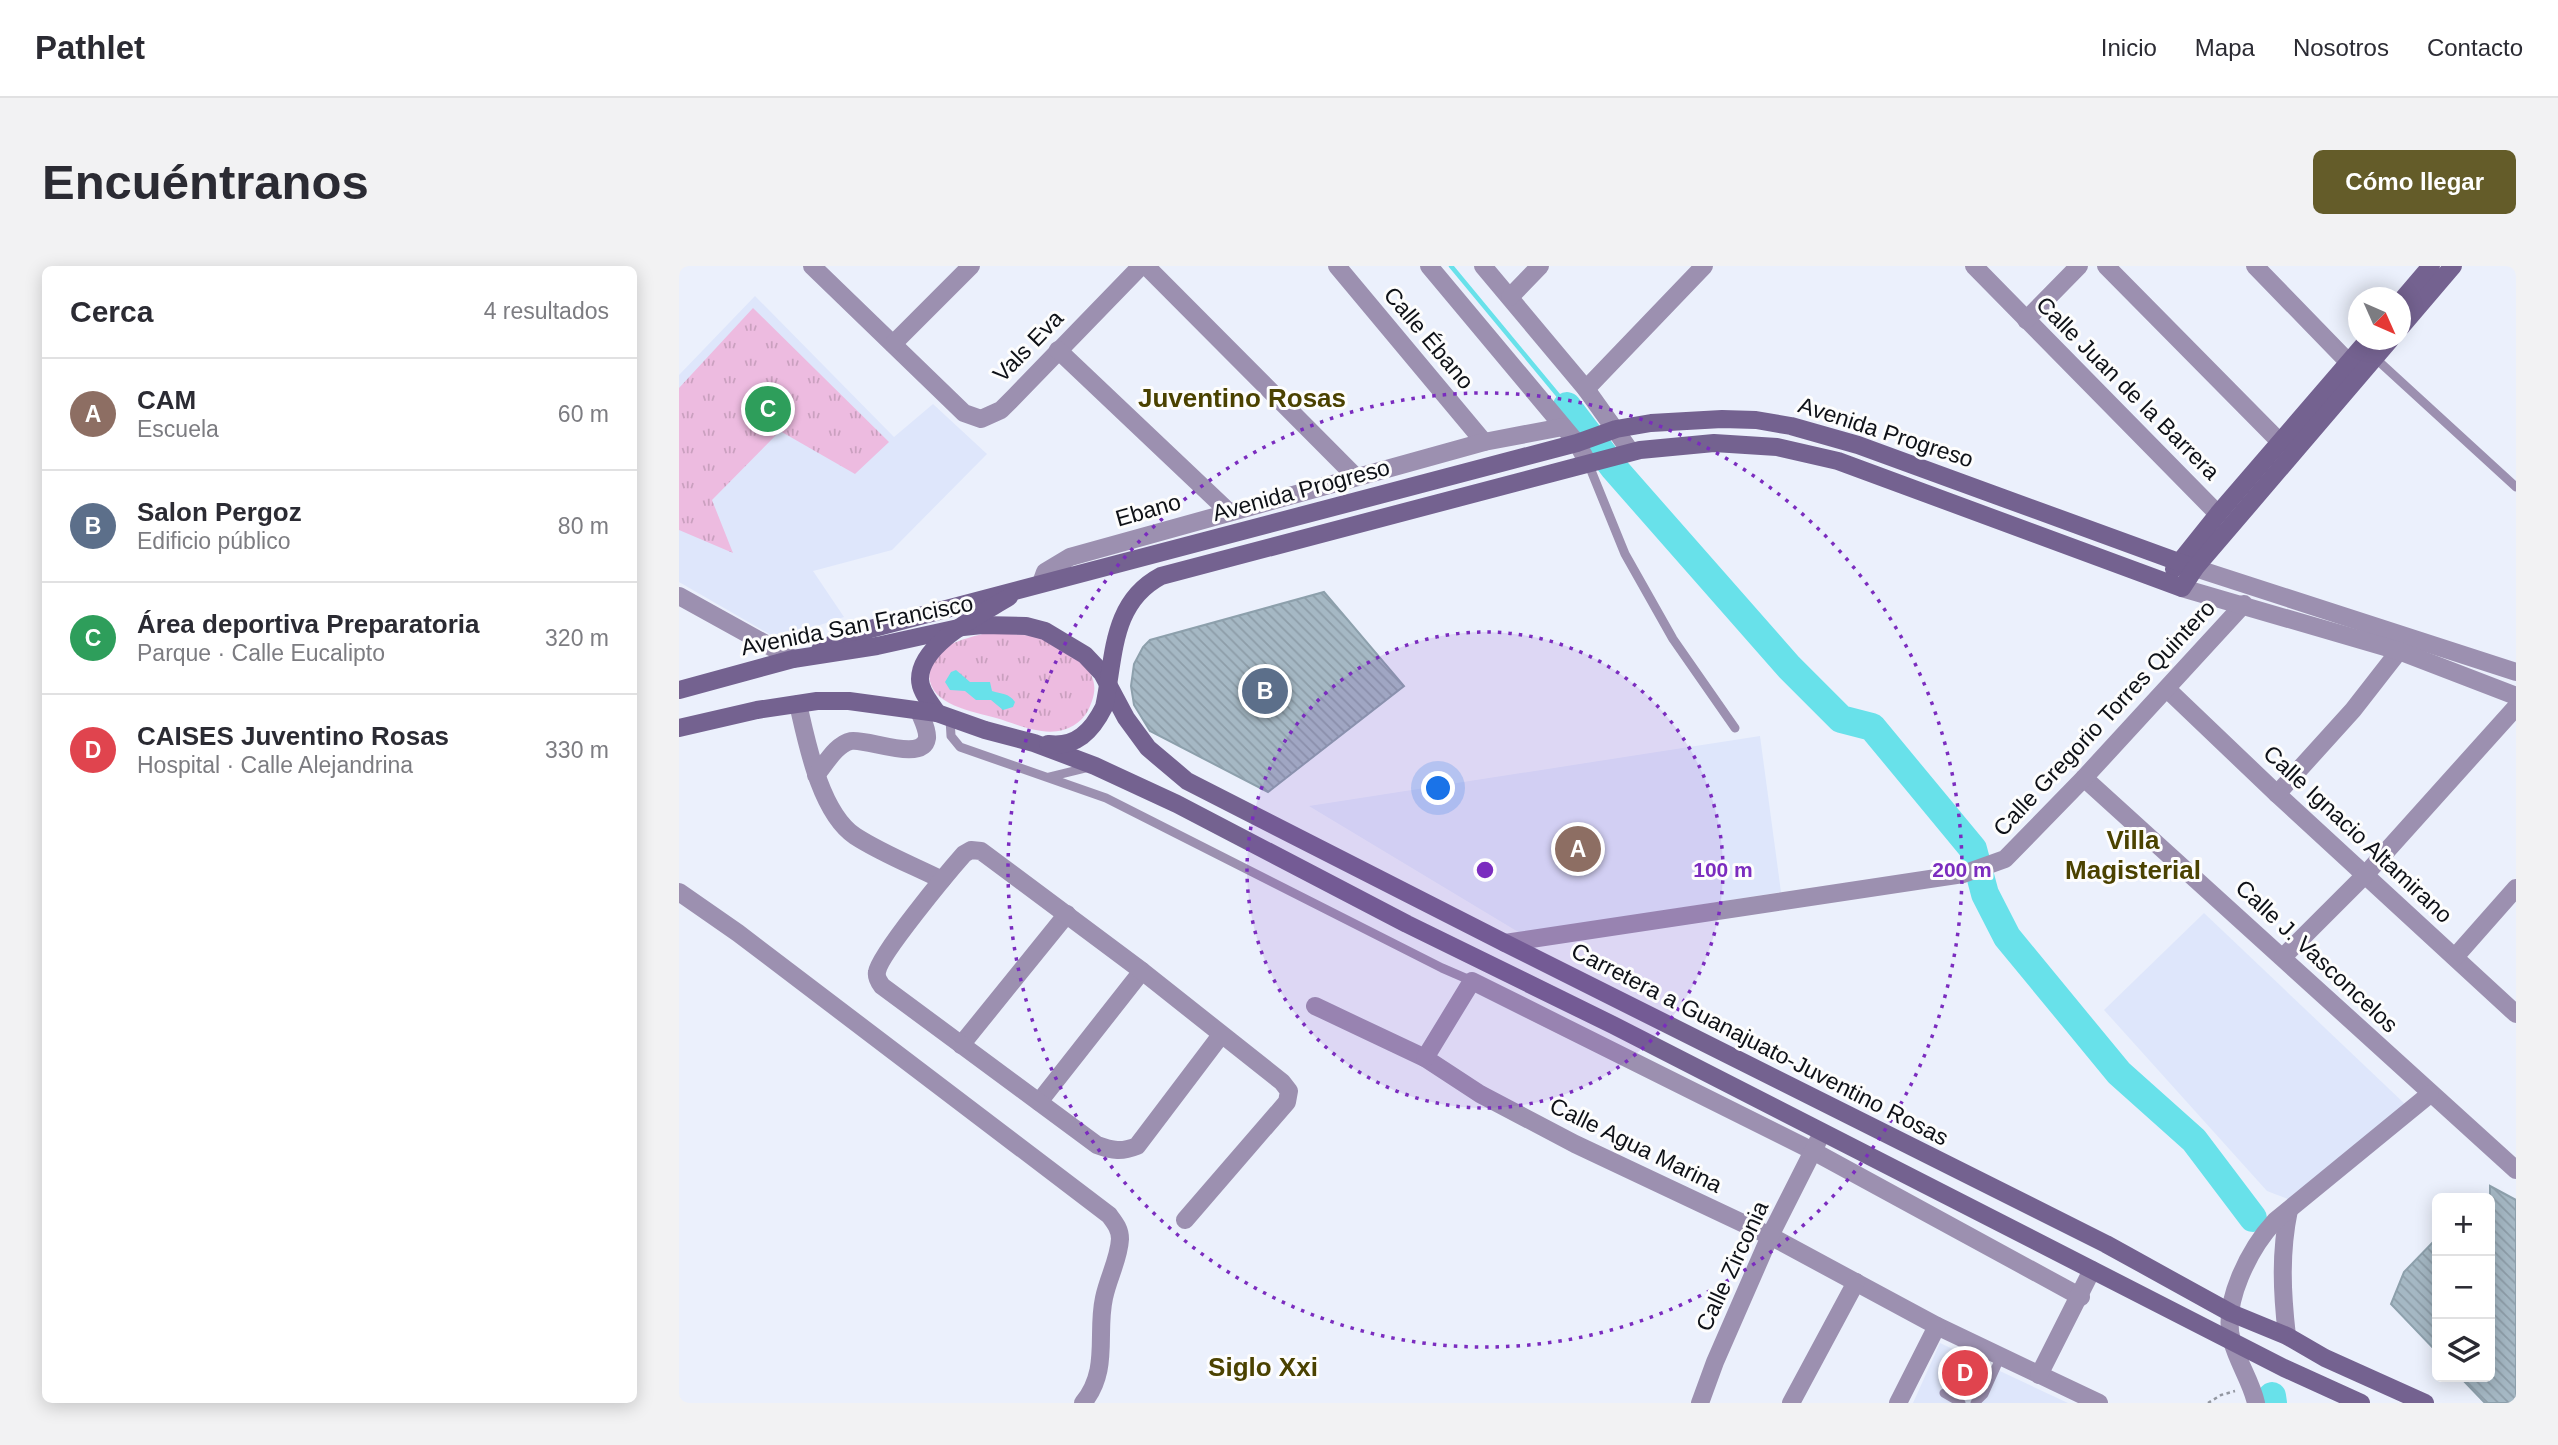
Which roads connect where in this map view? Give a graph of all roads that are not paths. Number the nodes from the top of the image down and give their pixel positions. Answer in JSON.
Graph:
{"nodes":[{"id":1,"x":812,"y":266,"type":"edge"},
{"id":2,"x":971,"y":266,"type":"edge"},
{"id":3,"x":1140,"y":266,"type":"edge"},
{"id":4,"x":1146,"y":266,"type":"edge"},
{"id":5,"x":1337,"y":266,"type":"edge"},
{"id":6,"x":1429,"y":266,"type":"edge"},
{"id":7,"x":1483,"y":266,"type":"edge"},
{"id":8,"x":1540,"y":266,"type":"edge"},
{"id":9,"x":1705,"y":266,"type":"edge"},
{"id":10,"x":1974,"y":266,"type":"edge"},
{"id":11,"x":2080,"y":266,"type":"edge"},
{"id":12,"x":2106,"y":266,"type":"edge"},
{"id":13,"x":2255,"y":266,"type":"edge"},
{"id":14,"x":2431,"y":266,"type":"edge"},
{"id":15,"x":2453,"y":266,"type":"edge"},
{"id":16,"x":2411,"y":289,"type":"edge"},
{"id":17,"x":1510,"y":297,"type":"junction"},
{"id":18,"x":2411,"y":314,"type":"edge"},
{"id":19,"x":2026,"y":320,"type":"junction"},
{"id":20,"x":893,"y":344,"type":"junction"},
{"id":21,"x":1058,"y":350,"type":"junction"},
{"id":22,"x":2367,"y":350,"type":"edge"},
{"id":23,"x":2372,"y":350,"type":"edge"},
{"id":24,"x":2354,"y":368,"type":"junction"},
{"id":25,"x":1586,"y":389,"type":"junction"},
{"id":26,"x":1563,"y":427,"type":"junction"},
{"id":27,"x":1614,"y":430,"type":"junction"},
{"id":28,"x":1484,"y":442,"type":"junction"},
{"id":29,"x":1580,"y":442,"type":"junction"},
{"id":30,"x":2280,"y":442,"type":"junction"},
{"id":31,"x":1629,"y":453,"type":"junction"},
{"id":32,"x":1592,"y":462,"type":"junction"},
{"id":33,"x":1356,"y":477,"type":"junction"},
{"id":34,"x":2516,"y":487,"type":"edge"},
{"id":35,"x":1229,"y":512,"type":"junction"},
{"id":36,"x":2218,"y":514,"type":"junction"},
{"id":37,"x":1243,"y":531,"type":"junction"},
{"id":38,"x":1250,"y":553,"type":"junction"},
{"id":39,"x":2188,"y":564,"type":"junction"},
{"id":40,"x":2164,"y":581,"type":"junction"},
{"id":41,"x":1041,"y":583,"type":"junction"},
{"id":42,"x":1021,"y":588,"type":"junction"},
{"id":43,"x":2182,"y":588,"type":"junction"},
{"id":44,"x":679,"y":596,"type":"edge"},
{"id":45,"x":2244,"y":604,"type":"junction"},
{"id":46,"x":963,"y":627,"type":"junction"},
{"id":47,"x":2399,"y":651,"type":"junction"},
{"id":48,"x":801,"y":658,"type":"junction"},
{"id":49,"x":2516,"y":672,"type":"edge"},
{"id":50,"x":1109,"y":685,"type":"junction"},
{"id":51,"x":2167,"y":689,"type":"junction"},
{"id":52,"x":679,"y":690,"type":"edge"},
{"id":53,"x":2516,"y":696,"type":"edge"},
{"id":54,"x":798,"y":704,"type":"junction"},
{"id":55,"x":2516,"y":707,"type":"edge"},
{"id":56,"x":935,"y":714,"type":"junction"},
{"id":57,"x":679,"y":727,"type":"edge"},
{"id":58,"x":1735,"y":728,"type":"dead end"},
{"id":59,"x":1034,"y":743,"type":"junction"},
{"id":60,"x":1095,"y":766,"type":"junction"},
{"id":61,"x":815,"y":775,"type":"junction"},
{"id":62,"x":1047,"y":777,"type":"junction"},
{"id":63,"x":2084,"y":778,"type":"junction"},
{"id":64,"x":2277,"y":794,"type":"junction"},
{"id":65,"x":2365,"y":875,"type":"junction"},
{"id":66,"x":942,"y":880,"type":"junction"},
{"id":67,"x":2516,"y":888,"type":"edge"},
{"id":68,"x":679,"y":892,"type":"edge"},
{"id":69,"x":1067,"y":914,"type":"junction"},
{"id":70,"x":1505,"y":943,"type":"junction"},
{"id":71,"x":2283,"y":957,"type":"junction"},
{"id":72,"x":2455,"y":957,"type":"junction"},
{"id":73,"x":1142,"y":971,"type":"junction"},
{"id":74,"x":1472,"y":981,"type":"junction"},
{"id":75,"x":1315,"y":1006,"type":"dead end"},
{"id":76,"x":2516,"y":1014,"type":"edge"},
{"id":77,"x":1221,"y":1035,"type":"junction"},
{"id":78,"x":961,"y":1045,"type":"junction"},
{"id":79,"x":1425,"y":1058,"type":"junction"},
{"id":80,"x":2430,"y":1094,"type":"junction"},
{"id":81,"x":1039,"y":1102,"type":"junction"},
{"id":82,"x":1822,"y":1131,"type":"junction"},
{"id":83,"x":1813,"y":1152,"type":"junction"},
{"id":84,"x":2516,"y":1170,"type":"edge"},
{"id":85,"x":2289,"y":1210,"type":"junction"},
{"id":86,"x":1185,"y":1220,"type":"dead end"},
{"id":87,"x":1770,"y":1236,"type":"junction"},
{"id":88,"x":2092,"y":1270,"type":"junction"},
{"id":89,"x":1856,"y":1282,"type":"junction"},
{"id":90,"x":2081,"y":1297,"type":"junction"},
{"id":91,"x":2231,"y":1312,"type":"junction"},
{"id":92,"x":1937,"y":1326,"type":"junction"},
{"id":93,"x":2287,"y":1336,"type":"junction"},
{"id":94,"x":2231,"y":1340,"type":"junction"},
{"id":95,"x":2001,"y":1356,"type":"junction"},
{"id":96,"x":2039,"y":1375,"type":"junction"},
{"id":97,"x":1944,"y":1393,"type":"dead end"},
{"id":98,"x":2254,"y":1395,"type":"edge"},
{"id":99,"x":1083,"y":1403,"type":"edge"},
{"id":100,"x":1700,"y":1403,"type":"edge"},
{"id":101,"x":1791,"y":1403,"type":"edge"},
{"id":102,"x":1898,"y":1403,"type":"edge"},
{"id":103,"x":1961,"y":1403,"type":"edge"},
{"id":104,"x":1975,"y":1403,"type":"edge"},
{"id":105,"x":2099,"y":1403,"type":"edge"},
{"id":106,"x":2361,"y":1403,"type":"edge"},
{"id":107,"x":2425,"y":1403,"type":"edge"}],
"edges":[{"from":1,"to":20,"type":"street"},
{"from":2,"to":20,"type":"street"},
{"from":3,"to":21,"type":"street","name":"Vals Eva"},
{"from":4,"to":33,"type":"street"},
{"from":5,"to":28,"type":"street","name":"Calle Ébano"},
{"from":6,"to":26,"type":"street"},
{"from":7,"to":17,"type":"street"},
{"from":8,"to":17,"type":"street"},
{"from":9,"to":25,"type":"street"},
{"from":10,"to":19,"type":"street","name":"Calle Juan de la Barrera"},
{"from":11,"to":19,"type":"street"},
{"from":12,"to":30,"type":"street"},
{"from":13,"to":24,"type":"street"},
{"from":14,"to":16,"type":"main road"},
{"from":15,"to":18,"type":"main road"},
{"from":17,"to":25,"type":"street"},
{"from":19,"to":36,"type":"street","name":"Calle Juan de la Barrera"},
{"from":20,"to":21,"type":"street","name":"Vals Eva"},
{"from":21,"to":35,"type":"street"},
{"from":22,"to":24,"type":"main road"},
{"from":23,"to":34,"type":"lane"},
{"from":24,"to":30,"type":"main road"},
{"from":24,"to":39,"type":"main road"},
{"from":25,"to":27,"type":"street"},
{"from":26,"to":28,"type":"street","name":"Ebano"},
{"from":26,"to":29,"type":"street"},
{"from":27,"to":29,"type":"main road","name":"Avenida Progreso"},
{"from":27,"to":31,"type":"street"},
{"from":27,"to":39,"type":"main road","name":"Avenida Progreso"},
{"from":28,"to":33,"type":"street","name":"Ebano"},
{"from":29,"to":32,"type":"street"},
{"from":29,"to":37,"type":"main road","name":"Avenida Progreso"},
{"from":30,"to":36,"type":"main road"},
{"from":31,"to":32,"type":"main road","name":"Avenida Progreso"},
{"from":31,"to":40,"type":"main road","name":"Avenida Progreso"},
{"from":32,"to":38,"type":"main road","name":"Avenida Progreso"},
{"from":32,"to":58,"type":"lane"},
{"from":33,"to":35,"type":"street","name":"Ebano"},
{"from":35,"to":41,"type":"street","name":"Ebano"},
{"from":36,"to":39,"type":"main road"},
{"from":37,"to":38,"type":"main road"},
{"from":37,"to":41,"type":"main road","name":"Avenida Progreso"},
{"from":38,"to":50,"type":"main road","name":"Avenida Progreso"},
{"from":39,"to":40,"type":"main road"},
{"from":39,"to":43,"type":"main road"},
{"from":39,"to":49,"type":"street","name":"Avenida Progreso"},
{"from":40,"to":43,"type":"main road","name":"Avenida Progreso"},
{"from":41,"to":42,"type":"main road","name":"Avenida Progreso"},
{"from":42,"to":46,"type":"main road"},
{"from":42,"to":48,"type":"main road","name":"Avenida Progreso"},
{"from":43,"to":45,"type":"street","name":"Avenida Progreso"},
{"from":44,"to":48,"type":"street"},
{"from":45,"to":47,"type":"street","name":"Avenida Progreso"},
{"from":45,"to":51,"type":"street","name":"Calle Gregorio Torres Quintero"},
{"from":46,"to":48,"type":"main road","name":"Avenida San Francisco"},
{"from":46,"to":50,"type":"main road","name":"Avenida San Francisco"},
{"from":46,"to":56,"type":"main road"},
{"from":47,"to":53,"type":"street","name":"Avenida Progreso"},
{"from":47,"to":64,"type":"street"},
{"from":48,"to":52,"type":"main road","name":"Avenida San Francisco"},
{"from":50,"to":59,"type":"main road"},
{"from":50,"to":70,"type":"main road","name":"Carretera a Guanajuato-Juventino Rosas"},
{"from":51,"to":63,"type":"street","name":"Calle Gregorio Torres Quintero"},
{"from":51,"to":64,"type":"street","name":"Calle Ignacio Altamirano"},
{"from":54,"to":56,"type":"main road"},
{"from":54,"to":57,"type":"main road"},
{"from":54,"to":61,"type":"street"},
{"from":55,"to":65,"type":"street"},
{"from":56,"to":59,"type":"main road"},
{"from":56,"to":61,"type":"street"},
{"from":56,"to":62,"type":"lane"},
{"from":59,"to":60,"type":"main road"},
{"from":60,"to":62,"type":"lane"},
{"from":60,"to":82,"type":"main road"},
{"from":61,"to":66,"type":"street"},
{"from":62,"to":74,"type":"lane"},
{"from":63,"to":70,"type":"street","name":"Calle Gregorio Torres Quintero"},
{"from":63,"to":71,"type":"street","name":"Calle J. Vasconcelos"},
{"from":64,"to":65,"type":"street","name":"Calle Ignacio Altamirano"},
{"from":65,"to":71,"type":"street"},
{"from":65,"to":72,"type":"street","name":"Calle Ignacio Altamirano"},
{"from":66,"to":69,"type":"street"},
{"from":66,"to":78,"type":"street"},
{"from":67,"to":72,"type":"street"},
{"from":68,"to":99,"type":"street"},
{"from":69,"to":73,"type":"street"},
{"from":69,"to":78,"type":"street"},
{"from":70,"to":91,"type":"main road","name":"Carretera a Guanajuato-Juventino Rosas"},
{"from":71,"to":80,"type":"street","name":"Calle J. Vasconcelos"},
{"from":72,"to":76,"type":"street","name":"Calle Ignacio Altamirano"},
{"from":73,"to":77,"type":"street"},
{"from":73,"to":81,"type":"street"},
{"from":74,"to":79,"type":"street"},
{"from":74,"to":83,"type":"street"},
{"from":75,"to":79,"type":"street","name":"Calle Agua Marina"},
{"from":77,"to":81,"type":"street"},
{"from":77,"to":86,"type":"street"},
{"from":78,"to":81,"type":"street"},
{"from":79,"to":87,"type":"street","name":"Calle Agua Marina"},
{"from":80,"to":84,"type":"street","name":"Calle J. Vasconcelos"},
{"from":80,"to":85,"type":"street"},
{"from":82,"to":83,"type":"street","name":"Calle Zirconia"},
{"from":82,"to":88,"type":"main road"},
{"from":83,"to":87,"type":"street","name":"Calle Zirconia"},
{"from":83,"to":90,"type":"street"},
{"from":85,"to":91,"type":"street"},
{"from":85,"to":93,"type":"street"},
{"from":87,"to":89,"type":"street","name":"Calle Agua Marina"},
{"from":87,"to":100,"type":"street","name":"Calle Zirconia"},
{"from":88,"to":90,"type":"street"},
{"from":88,"to":94,"type":"main road"},
{"from":89,"to":92,"type":"street","name":"Calle Agua Marina"},
{"from":89,"to":101,"type":"street"},
{"from":90,"to":96,"type":"street"},
{"from":91,"to":93,"type":"main road","name":"Carretera a Guanajuato-Juventino Rosas"},
{"from":91,"to":94,"type":"street"},
{"from":92,"to":95,"type":"street","name":"Calle Agua Marina"},
{"from":92,"to":102,"type":"street"},
{"from":93,"to":107,"type":"main road","name":"Carretera a Guanajuato-Juventino Rosas"},
{"from":94,"to":98,"type":"street"},
{"from":94,"to":106,"type":"main road"},
{"from":95,"to":96,"type":"street","name":"Calle Agua Marina"},
{"from":95,"to":104,"type":"lane"},
{"from":96,"to":105,"type":"street","name":"Calle Agua Marina"},
{"from":97,"to":103,"type":"lane"}]}
